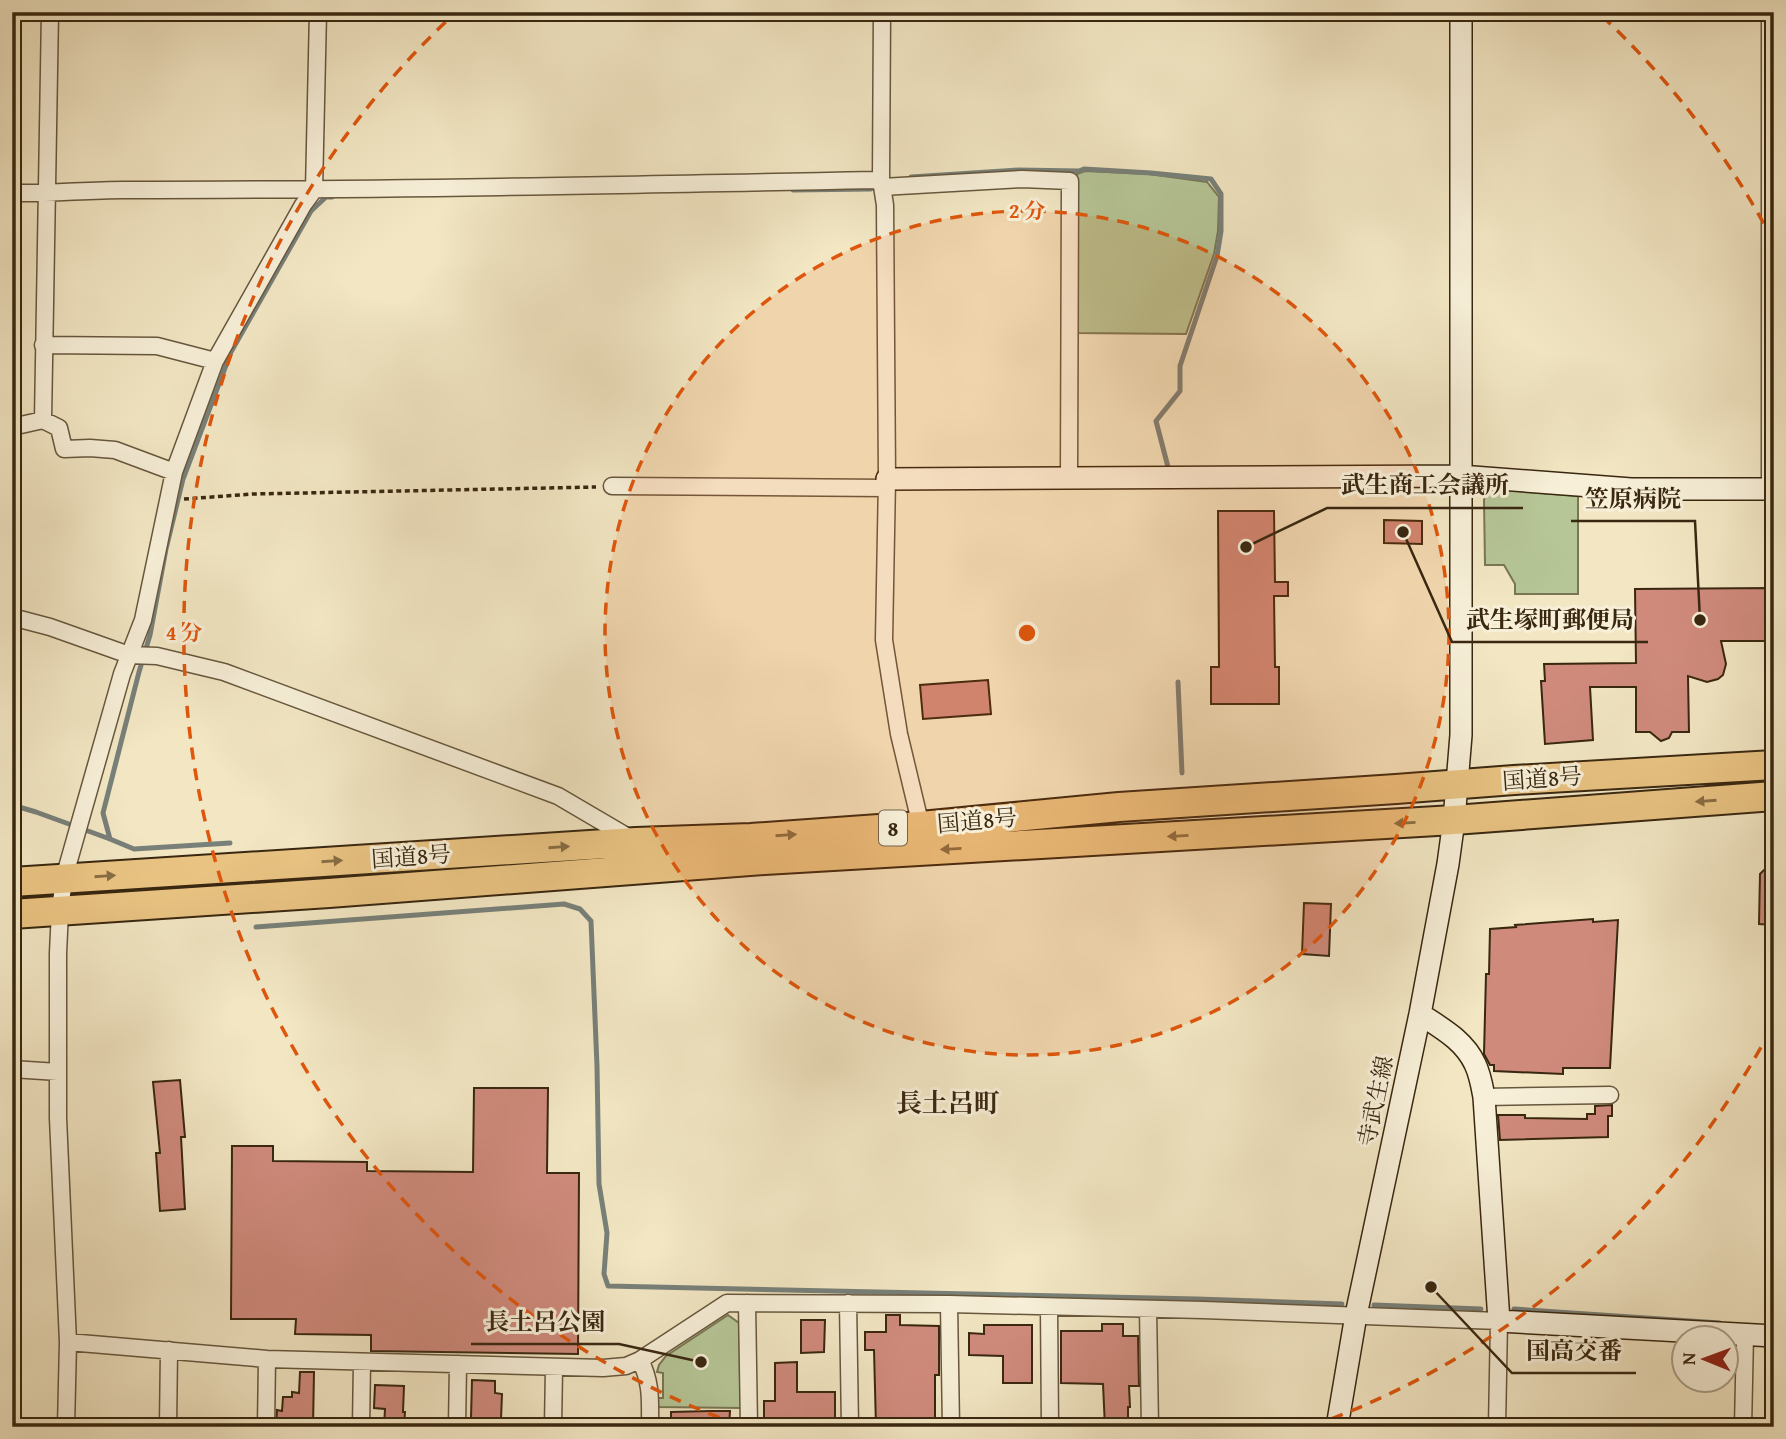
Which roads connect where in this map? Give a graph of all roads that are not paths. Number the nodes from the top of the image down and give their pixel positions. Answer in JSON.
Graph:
{"nodes":[{"id":1,"x":50,"y":12,"type":"edge"},
{"id":2,"x":318,"y":12,"type":"edge"},
{"id":3,"x":882,"y":12,"type":"edge"},
{"id":4,"x":1461,"y":12,"type":"edge"},
{"id":5,"x":1770,"y":12,"type":"edge"},
{"id":6,"x":881,"y":184,"type":"junction"},
{"id":7,"x":314,"y":190,"type":"junction"},
{"id":8,"x":12,"y":193,"type":"edge"},
{"id":9,"x":47,"y":194,"type":"junction"},
{"id":10,"x":43,"y":345,"type":"junction"},
{"id":11,"x":215,"y":361,"type":"junction"},
{"id":12,"x":43,"y":420,"type":"junction"},
{"id":13,"x":12,"y":427,"type":"edge"},
{"id":14,"x":174,"y":472,"type":"junction"},
{"id":15,"x":1460,"y":476,"type":"junction"},
{"id":16,"x":1069,"y":478,"type":"junction"},
{"id":17,"x":886,"y":483,"type":"junction"},
{"id":18,"x":612,"y":486,"type":"road end"},
{"id":19,"x":1772,"y":489,"type":"edge"},
{"id":20,"x":12,"y":617,"type":"edge"},
{"id":21,"x":130,"y":655,"type":"junction"},
{"id":22,"x":1774,"y":765,"type":"edge"},
{"id":23,"x":1457,"y":785,"type":"junction"},
{"id":24,"x":1774,"y":796,"type":"edge"},
{"id":25,"x":1454,"y":820,"type":"junction"},
{"id":26,"x":921,"y":825,"type":"junction"},
{"id":27,"x":636,"y":842,"type":"junction"},
{"id":28,"x":64,"y":878,"type":"junction"},
{"id":29,"x":12,"y":882,"type":"edge"},
{"id":30,"x":60,"y":911,"type":"junction"},
{"id":31,"x":12,"y":914,"type":"edge"},
{"id":32,"x":1420,"y":1014,"type":"junction"},
{"id":33,"x":12,"y":1069,"type":"edge"},
{"id":34,"x":58,"y":1072,"type":"junction"},
{"id":35,"x":1610,"y":1095,"type":"dead end"},
{"id":36,"x":1484,"y":1097,"type":"junction"},
{"id":37,"x":747,"y":1303,"type":"junction"},
{"id":38,"x":848,"y":1303,"type":"junction"},
{"id":39,"x":949,"y":1304,"type":"junction"},
{"id":40,"x":1049,"y":1307,"type":"junction"},
{"id":41,"x":1147,"y":1309,"type":"junction"},
{"id":42,"x":1356,"y":1315,"type":"junction"},
{"id":43,"x":1499,"y":1321,"type":"junction"},
{"id":44,"x":1745,"y":1335,"type":"junction"},
{"id":45,"x":1774,"y":1336,"type":"edge"},
{"id":46,"x":68,"y":1342,"type":"junction"},
{"id":47,"x":169,"y":1350,"type":"junction"},
{"id":48,"x":267,"y":1359,"type":"junction"},
{"id":49,"x":640,"y":1360,"type":"junction"},
{"id":50,"x":362,"y":1362,"type":"junction"},
{"id":51,"x":458,"y":1364,"type":"junction"},
{"id":52,"x":554,"y":1367,"type":"junction"},
{"id":53,"x":66,"y":1427,"type":"edge"},
{"id":54,"x":168,"y":1427,"type":"edge"},
{"id":55,"x":266,"y":1427,"type":"edge"},
{"id":56,"x":361,"y":1427,"type":"edge"},
{"id":57,"x":457,"y":1427,"type":"edge"},
{"id":58,"x":553,"y":1427,"type":"edge"},
{"id":59,"x":650,"y":1427,"type":"edge"},
{"id":60,"x":749,"y":1427,"type":"edge"},
{"id":61,"x":850,"y":1427,"type":"edge"},
{"id":62,"x":951,"y":1427,"type":"edge"},
{"id":63,"x":1050,"y":1427,"type":"edge"},
{"id":64,"x":1150,"y":1427,"type":"edge"},
{"id":65,"x":1337,"y":1427,"type":"edge"},
{"id":66,"x":1497,"y":1427,"type":"edge"},
{"id":67,"x":1743,"y":1427,"type":"edge"}],
"edges":[{"from":1,"to":9,"type":"street"},
{"from":2,"to":7,"type":"street"},
{"from":3,"to":6,"type":"street"},
{"from":4,"to":15,"type":"street","name":"寺武生線"},
{"from":5,"to":19,"type":"street"},
{"from":6,"to":7,"type":"street"},
{"from":6,"to":16,"type":"street"},
{"from":6,"to":17,"type":"street"},
{"from":7,"to":9,"type":"street"},
{"from":7,"to":11,"type":"street"},
{"from":8,"to":9,"type":"street"},
{"from":9,"to":10,"type":"street"},
{"from":10,"to":11,"type":"street"},
{"from":10,"to":12,"type":"street"},
{"from":11,"to":14,"type":"street"},
{"from":12,"to":13,"type":"street"},
{"from":12,"to":14,"type":"street"},
{"from":14,"to":21,"type":"street"},
{"from":15,"to":16,"type":"street"},
{"from":15,"to":19,"type":"street"},
{"from":15,"to":23,"type":"street","name":"寺武生線"},
{"from":16,"to":17,"type":"street"},
{"from":17,"to":18,"type":"street"},
{"from":17,"to":26,"type":"street"},
{"from":20,"to":21,"type":"street"},
{"from":21,"to":27,"type":"street"},
{"from":21,"to":28,"type":"street"},
{"from":22,"to":23,"type":"highway","name":"国道8号","number":"8"},
{"from":23,"to":25,"type":"street","name":"寺武生線"},
{"from":23,"to":26,"type":"highway","name":"国道8号","number":"8"},
{"from":24,"to":25,"type":"highway","name":"国道8号","number":"8","one_way":true},
{"from":25,"to":30,"type":"highway","name":"国道8号","number":"8","one_way":true},
{"from":25,"to":32,"type":"street","name":"寺武生線"},
{"from":27,"to":26,"type":"highway","name":"国道8号","number":"8","one_way":true},
{"from":28,"to":27,"type":"highway","name":"国道8号","number":"8","one_way":true},
{"from":28,"to":29,"type":"highway","name":"国道8号","number":"8"},
{"from":28,"to":30,"type":"street"},
{"from":30,"to":31,"type":"highway","name":"国道8号","number":"8"},
{"from":30,"to":34,"type":"street"},
{"from":32,"to":36,"type":"street"},
{"from":32,"to":42,"type":"street","name":"寺武生線"},
{"from":33,"to":34,"type":"street"},
{"from":34,"to":46,"type":"street"},
{"from":35,"to":36,"type":"street"},
{"from":36,"to":43,"type":"street"},
{"from":37,"to":38,"type":"street"},
{"from":37,"to":49,"type":"street"},
{"from":37,"to":60,"type":"street"},
{"from":38,"to":39,"type":"street"},
{"from":38,"to":61,"type":"street"},
{"from":39,"to":40,"type":"street"},
{"from":39,"to":62,"type":"street"},
{"from":40,"to":41,"type":"street"},
{"from":40,"to":63,"type":"street"},
{"from":41,"to":42,"type":"street"},
{"from":41,"to":64,"type":"street"},
{"from":42,"to":43,"type":"street"},
{"from":42,"to":65,"type":"street","name":"寺武生線"},
{"from":43,"to":44,"type":"street"},
{"from":43,"to":66,"type":"street"},
{"from":44,"to":45,"type":"street"},
{"from":44,"to":67,"type":"street"},
{"from":46,"to":47,"type":"street"},
{"from":46,"to":53,"type":"street"},
{"from":47,"to":48,"type":"street"},
{"from":47,"to":54,"type":"street"},
{"from":48,"to":50,"type":"street"},
{"from":48,"to":55,"type":"street"},
{"from":49,"to":52,"type":"street"},
{"from":49,"to":59,"type":"street"},
{"from":50,"to":51,"type":"street"},
{"from":50,"to":56,"type":"street"},
{"from":51,"to":52,"type":"street"},
{"from":51,"to":57,"type":"street"},
{"from":52,"to":58,"type":"street"}]}
